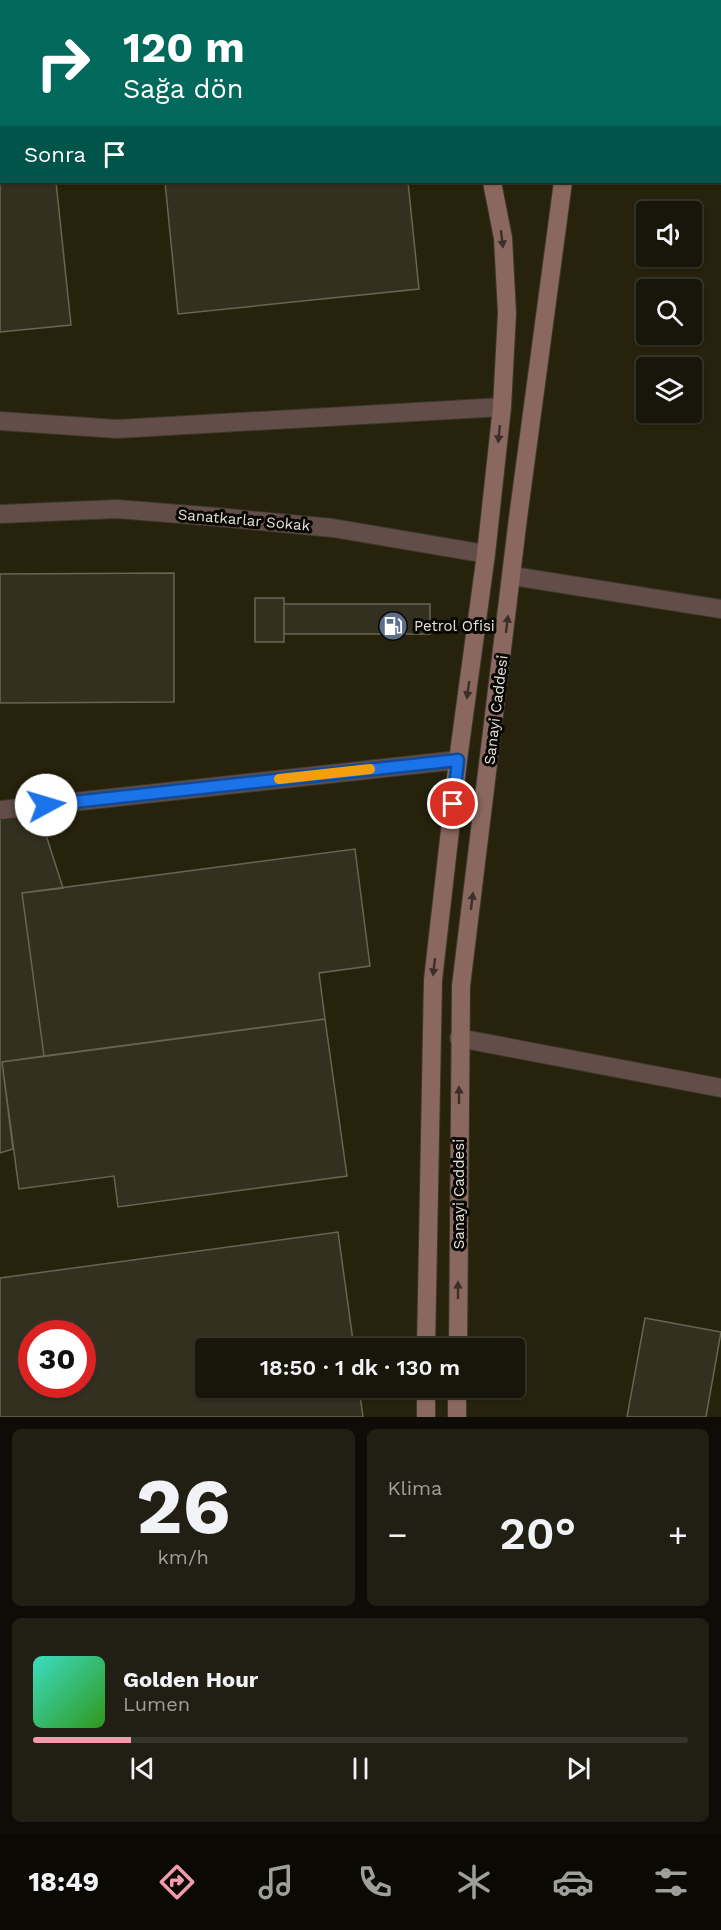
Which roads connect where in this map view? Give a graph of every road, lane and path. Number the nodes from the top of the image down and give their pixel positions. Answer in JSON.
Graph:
{"nodes":[{"id":1,"x":492,"y":183,"type":"edge"},
{"id":2,"x":563,"y":183,"type":"edge"},
{"id":3,"x":502,"y":407,"type":"junction"},
{"id":4,"x":0,"y":421,"type":"edge"},
{"id":5,"x":0,"y":514,"type":"edge"},
{"id":6,"x":486,"y":554,"type":"junction"},
{"id":7,"x":513,"y":576,"type":"junction"},
{"id":8,"x":721,"y":609,"type":"edge"},
{"id":9,"x":458,"y":760,"type":"junction"},
{"id":10,"x":0,"y":810,"type":"edge"},
{"id":11,"x":459,"y":1038,"type":"junction"},
{"id":12,"x":721,"y":1088,"type":"edge"},
{"id":13,"x":426,"y":1338,"type":"edge"},
{"id":14,"x":458,"y":1338,"type":"edge"},
{"id":15,"x":426,"y":1398,"type":"edge"},
{"id":16,"x":458,"y":1398,"type":"edge"},
{"id":17,"x":426,"y":1417,"type":"edge"},
{"id":18,"x":457,"y":1417,"type":"edge"}],
"edges":[{"from":1,"to":3,"type":"street","one_way":true},
{"from":2,"to":7,"type":"street","name":"Sanayi Caddesi"},
{"from":3,"to":4,"type":"street"},
{"from":3,"to":6,"type":"street","one_way":true},
{"from":5,"to":6,"type":"street","name":"Sanatkarlar Sokak"},
{"from":6,"to":9,"type":"street","one_way":true},
{"from":7,"to":8,"type":"street"},
{"from":11,"to":7,"type":"street","name":"Sanayi Caddesi","one_way":true},
{"from":9,"to":10,"type":"street"},
{"from":9,"to":13,"type":"street","one_way":true},
{"from":11,"to":12,"type":"street"},
{"from":14,"to":11,"type":"street","name":"Sanayi Caddesi","one_way":true},
{"from":15,"to":17,"type":"street"},
{"from":16,"to":18,"type":"street"}]}
